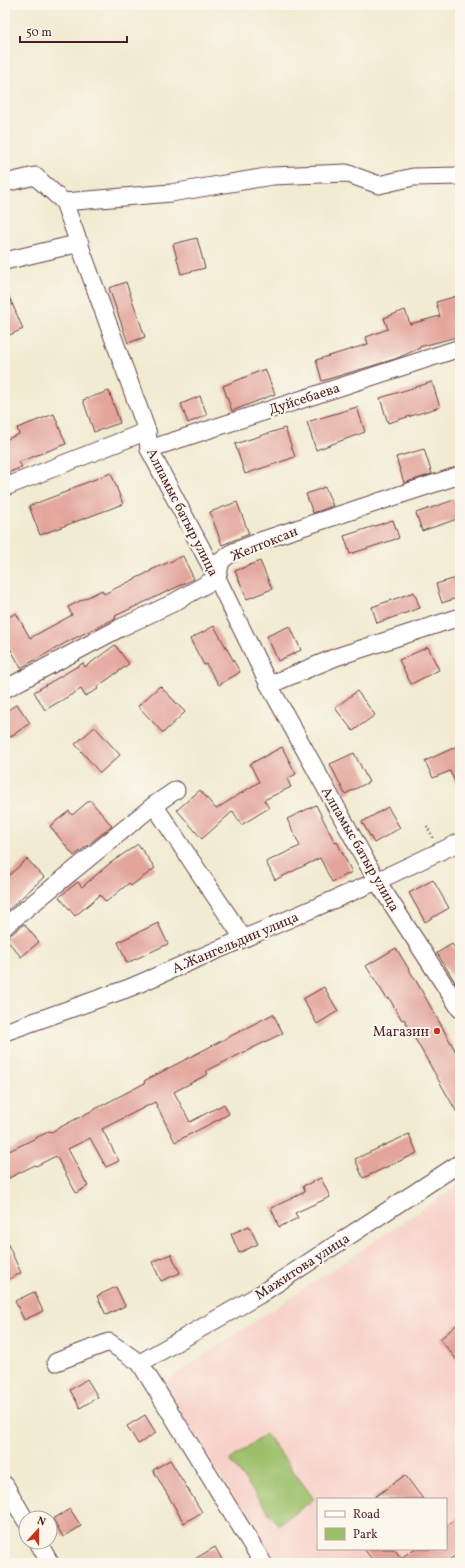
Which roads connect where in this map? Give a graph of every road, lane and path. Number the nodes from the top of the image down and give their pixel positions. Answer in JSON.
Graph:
{"nodes":[{"id":1,"x":460,"y":176,"type":"edge"},
{"id":2,"x":5,"y":183,"type":"edge"},
{"id":3,"x":64,"y":202,"type":"junction"},
{"id":4,"x":80,"y":243,"type":"junction"},
{"id":5,"x":5,"y":261,"type":"edge"},
{"id":6,"x":460,"y":348,"type":"edge"},
{"id":7,"x":147,"y":431,"type":"junction"},
{"id":8,"x":149,"y":449,"type":"junction"},
{"id":9,"x":460,"y":475,"type":"edge"},
{"id":10,"x":5,"y":487,"type":"edge"},
{"id":11,"x":217,"y":578,"type":"junction"},
{"id":12,"x":460,"y":617,"type":"edge"},
{"id":13,"x":269,"y":685,"type":"junction"},
{"id":14,"x":5,"y":690,"type":"edge"},
{"id":15,"x":176,"y":790,"type":"dead end"},
{"id":16,"x":154,"y":805,"type":"junction"},
{"id":17,"x":460,"y":842,"type":"edge"},
{"id":18,"x":377,"y":881,"type":"junction"},
{"id":19,"x":5,"y":926,"type":"edge"},
{"id":20,"x":243,"y":938,"type":"junction"},
{"id":21,"x":460,"y":1009,"type":"edge"},
{"id":22,"x":5,"y":1032,"type":"edge"},
{"id":23,"x":460,"y":1163,"type":"edge"},
{"id":24,"x":56,"y":1362,"type":"dead end"},
{"id":25,"x":140,"y":1363,"type":"junction"},
{"id":26,"x":5,"y":1485,"type":"edge"},
{"id":27,"x":20,"y":1510,"type":"edge"},
{"id":28,"x":43,"y":1550,"type":"edge"},
{"id":29,"x":50,"y":1563,"type":"edge"},
{"id":30,"x":263,"y":1563,"type":"edge"}],
"edges":[{"from":1,"to":3,"type":"street"},
{"from":2,"to":3,"type":"street"},
{"from":3,"to":4,"type":"street","name":"Алпамыс батыр улица"},
{"from":4,"to":5,"type":"street"},
{"from":4,"to":7,"type":"street","name":"Алпамыс батыр улица"},
{"from":6,"to":8,"type":"street","name":"Дуйсебаева"},
{"from":7,"to":8,"type":"street","name":"Алпамыс батыр улица"},
{"from":7,"to":10,"type":"street"},
{"from":8,"to":11,"type":"street","name":"Алпамыс батыр улица"},
{"from":9,"to":11,"type":"street","name":"Желтоксан"},
{"from":11,"to":13,"type":"street","name":"Алпамыс батыр улица"},
{"from":11,"to":14,"type":"street"},
{"from":12,"to":13,"type":"street"},
{"from":13,"to":18,"type":"street","name":"Алпамыс батыр улица"},
{"from":15,"to":16,"type":"street"},
{"from":16,"to":19,"type":"street"},
{"from":16,"to":20,"type":"street"},
{"from":17,"to":18,"type":"street","name":"А.Жангельдин улица"},
{"from":18,"to":20,"type":"street","name":"А.Жангельдин улица"},
{"from":18,"to":21,"type":"street","name":"Алпамыс батыр улица"},
{"from":20,"to":22,"type":"street","name":"А.Жангельдин улица"},
{"from":23,"to":25,"type":"street","name":"Мажитова улица"},
{"from":24,"to":25,"type":"street"},
{"from":25,"to":30,"type":"street"},
{"from":26,"to":27,"type":"street"},
{"from":28,"to":29,"type":"street"}]}
